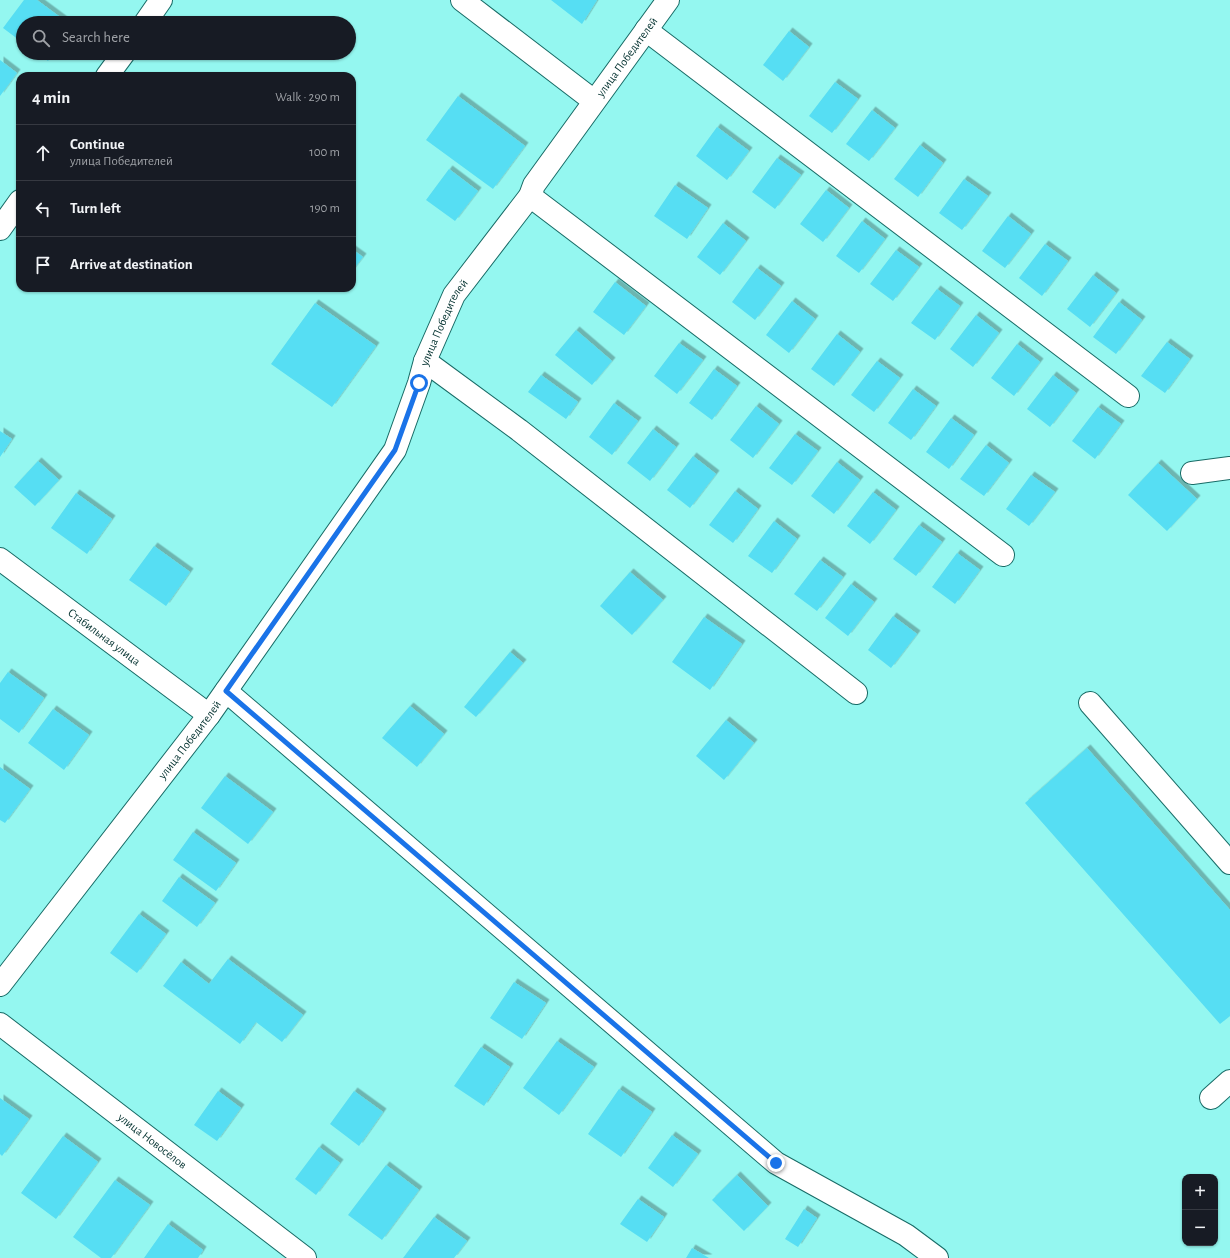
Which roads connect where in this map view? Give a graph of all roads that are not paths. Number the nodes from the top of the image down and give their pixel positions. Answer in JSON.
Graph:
{"nodes":[{"id":1,"x":161,"y":0,"type":"edge"},
{"id":2,"x":462,"y":0,"type":"edge"},
{"id":3,"x":668,"y":0,"type":"edge"},
{"id":4,"x":149,"y":16,"type":"edge"},
{"id":5,"x":646,"y":30,"type":"junction"},
{"id":6,"x":119,"y":60,"type":"edge"},
{"id":7,"x":110,"y":72,"type":"edge"},
{"id":8,"x":594,"y":101,"type":"junction"},
{"id":9,"x":530,"y":196,"type":"junction"},
{"id":10,"x":16,"y":207,"type":"edge"},
{"id":11,"x":0,"y":229,"type":"edge"},
{"id":12,"x":425,"y":361,"type":"junction"},
{"id":13,"x":1128,"y":396,"type":"dead end"},
{"id":14,"x":1230,"y":468,"type":"edge"},
{"id":15,"x":1192,"y":473,"type":"dead end"},
{"id":16,"x":1003,"y":555,"type":"dead end"},
{"id":17,"x":0,"y":559,"type":"edge"},
{"id":18,"x":226,"y":691,"type":"junction"},
{"id":19,"x":856,"y":693,"type":"dead end"},
{"id":20,"x":1090,"y":703,"type":"dead end"},
{"id":21,"x":209,"y":715,"type":"junction"},
{"id":22,"x":1230,"y":862,"type":"edge"},
{"id":23,"x":0,"y":986,"type":"edge"},
{"id":24,"x":0,"y":1024,"type":"edge"},
{"id":25,"x":1230,"y":1081,"type":"edge"},
{"id":26,"x":1211,"y":1098,"type":"dead end"},
{"id":27,"x":305,"y":1258,"type":"edge"},
{"id":28,"x":937,"y":1258,"type":"edge"}],
"edges":[{"from":1,"to":4,"type":"street"},
{"from":2,"to":8,"type":"street"},
{"from":3,"to":5,"type":"street","name":"улица Победителей"},
{"from":5,"to":8,"type":"street","name":"улица Победителей"},
{"from":5,"to":13,"type":"street"},
{"from":6,"to":7,"type":"street"},
{"from":8,"to":9,"type":"street","name":"улица Победителей"},
{"from":9,"to":12,"type":"street","name":"улица Победителей"},
{"from":9,"to":16,"type":"street"},
{"from":10,"to":11,"type":"street"},
{"from":12,"to":18,"type":"street","name":"улица Победителей"},
{"from":12,"to":19,"type":"street"},
{"from":14,"to":15,"type":"street"},
{"from":17,"to":21,"type":"street","name":"Стабильная улица"},
{"from":18,"to":21,"type":"street","name":"улица Победителей"},
{"from":18,"to":28,"type":"street"},
{"from":20,"to":22,"type":"street"},
{"from":21,"to":23,"type":"street","name":"улица Победителей"},
{"from":24,"to":27,"type":"street","name":"улица Новосёлов"},
{"from":25,"to":26,"type":"street"}]}
